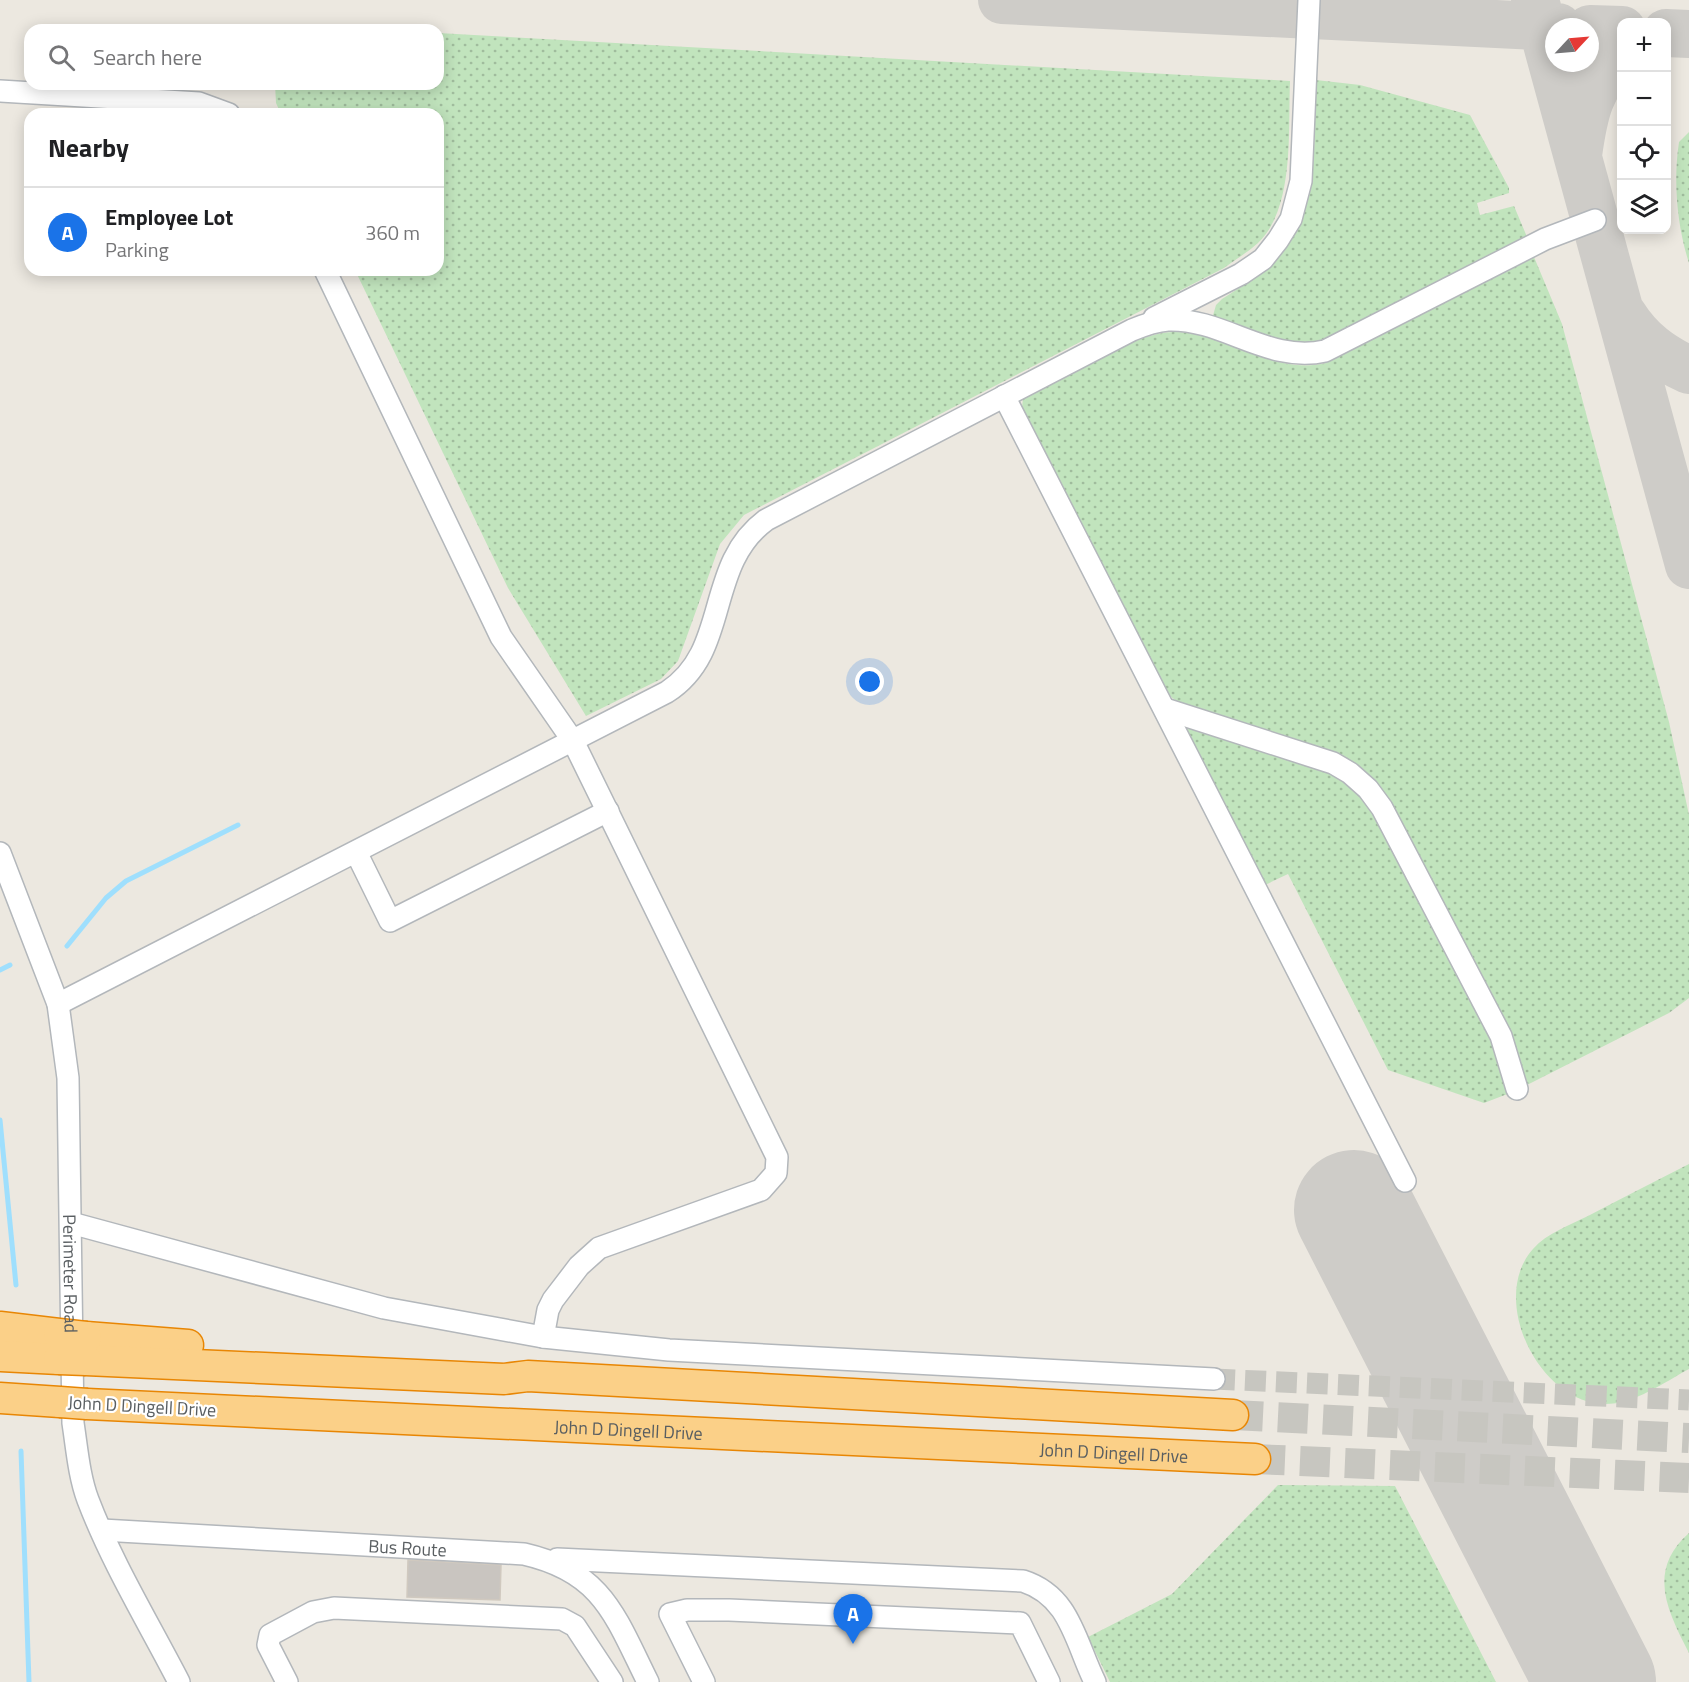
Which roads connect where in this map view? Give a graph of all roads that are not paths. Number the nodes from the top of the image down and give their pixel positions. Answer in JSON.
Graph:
{"nodes":[{"id":1,"x":1309,"y":0,"type":"edge"},
{"id":2,"x":0,"y":91,"type":"edge"},
{"id":3,"x":213,"y":108,"type":"edge"},
{"id":4,"x":1595,"y":220,"type":"dead end"},
{"id":5,"x":328,"y":276,"type":"edge"},
{"id":6,"x":1132,"y":330,"type":"junction"},
{"id":7,"x":1004,"y":396,"type":"junction"},
{"id":8,"x":1166,"y":709,"type":"junction"},
{"id":9,"x":573,"y":741,"type":"junction"},
{"id":10,"x":608,"y":811,"type":"junction"},
{"id":11,"x":356,"y":852,"type":"junction"},
{"id":12,"x":0,"y":853,"type":"edge"},
{"id":13,"x":58,"y":1004,"type":"junction"},
{"id":14,"x":1517,"y":1089,"type":"dead end"},
{"id":15,"x":1405,"y":1180,"type":"dead end"},
{"id":16,"x":71,"y":1223,"type":"junction"},
{"id":17,"x":0,"y":1327,"type":"edge"},
{"id":18,"x":543,"y":1337,"type":"junction"},
{"id":19,"x":72,"y":1347,"type":"junction"},
{"id":20,"x":0,"y":1356,"type":"edge"},
{"id":21,"x":1214,"y":1379,"type":"tunnel mouth"},
{"id":22,"x":0,"y":1400,"type":"edge"},
{"id":23,"x":1233,"y":1415,"type":"tunnel mouth"},
{"id":24,"x":1255,"y":1459,"type":"tunnel mouth"},
{"id":25,"x":102,"y":1530,"type":"junction"},
{"id":26,"x":544,"y":1559,"type":"junction"},
{"id":27,"x":179,"y":1682,"type":"edge"},
{"id":28,"x":286,"y":1682,"type":"edge"},
{"id":29,"x":612,"y":1682,"type":"edge"},
{"id":30,"x":648,"y":1682,"type":"edge"},
{"id":31,"x":704,"y":1682,"type":"edge"},
{"id":32,"x":1049,"y":1682,"type":"edge"},
{"id":33,"x":1095,"y":1682,"type":"edge"}],
"edges":[{"from":1,"to":6,"type":"lane"},
{"from":2,"to":3,"type":"lane"},
{"from":4,"to":6,"type":"lane"},
{"from":5,"to":9,"type":"lane"},
{"from":6,"to":7,"type":"lane"},
{"from":7,"to":8,"type":"lane"},
{"from":7,"to":9,"type":"lane"},
{"from":8,"to":14,"type":"lane"},
{"from":8,"to":15,"type":"lane"},
{"from":9,"to":10,"type":"lane"},
{"from":9,"to":11,"type":"lane"},
{"from":10,"to":11,"type":"lane"},
{"from":10,"to":18,"type":"lane"},
{"from":11,"to":13,"type":"lane"},
{"from":12,"to":13,"type":"lane","name":"Perimeter Road"},
{"from":13,"to":16,"type":"lane","name":"Perimeter Road"},
{"from":16,"to":18,"type":"lane"},
{"from":16,"to":25,"type":"lane","name":"Perimeter Road"},
{"from":17,"to":19,"type":"highway"},
{"from":18,"to":21,"type":"lane"},
{"from":19,"to":20,"type":"highway"},
{"from":19,"to":23,"type":"highway"},
{"from":22,"to":24,"type":"highway","name":"John D Dingell Drive"},
{"from":25,"to":26,"type":"lane","name":"Bus Route"},
{"from":25,"to":27,"type":"lane","name":"Perimeter Road"},
{"from":26,"to":30,"type":"lane","name":"Bus Route"},
{"from":26,"to":33,"type":"lane"},
{"from":28,"to":29,"type":"lane"},
{"from":31,"to":32,"type":"lane"}]}
